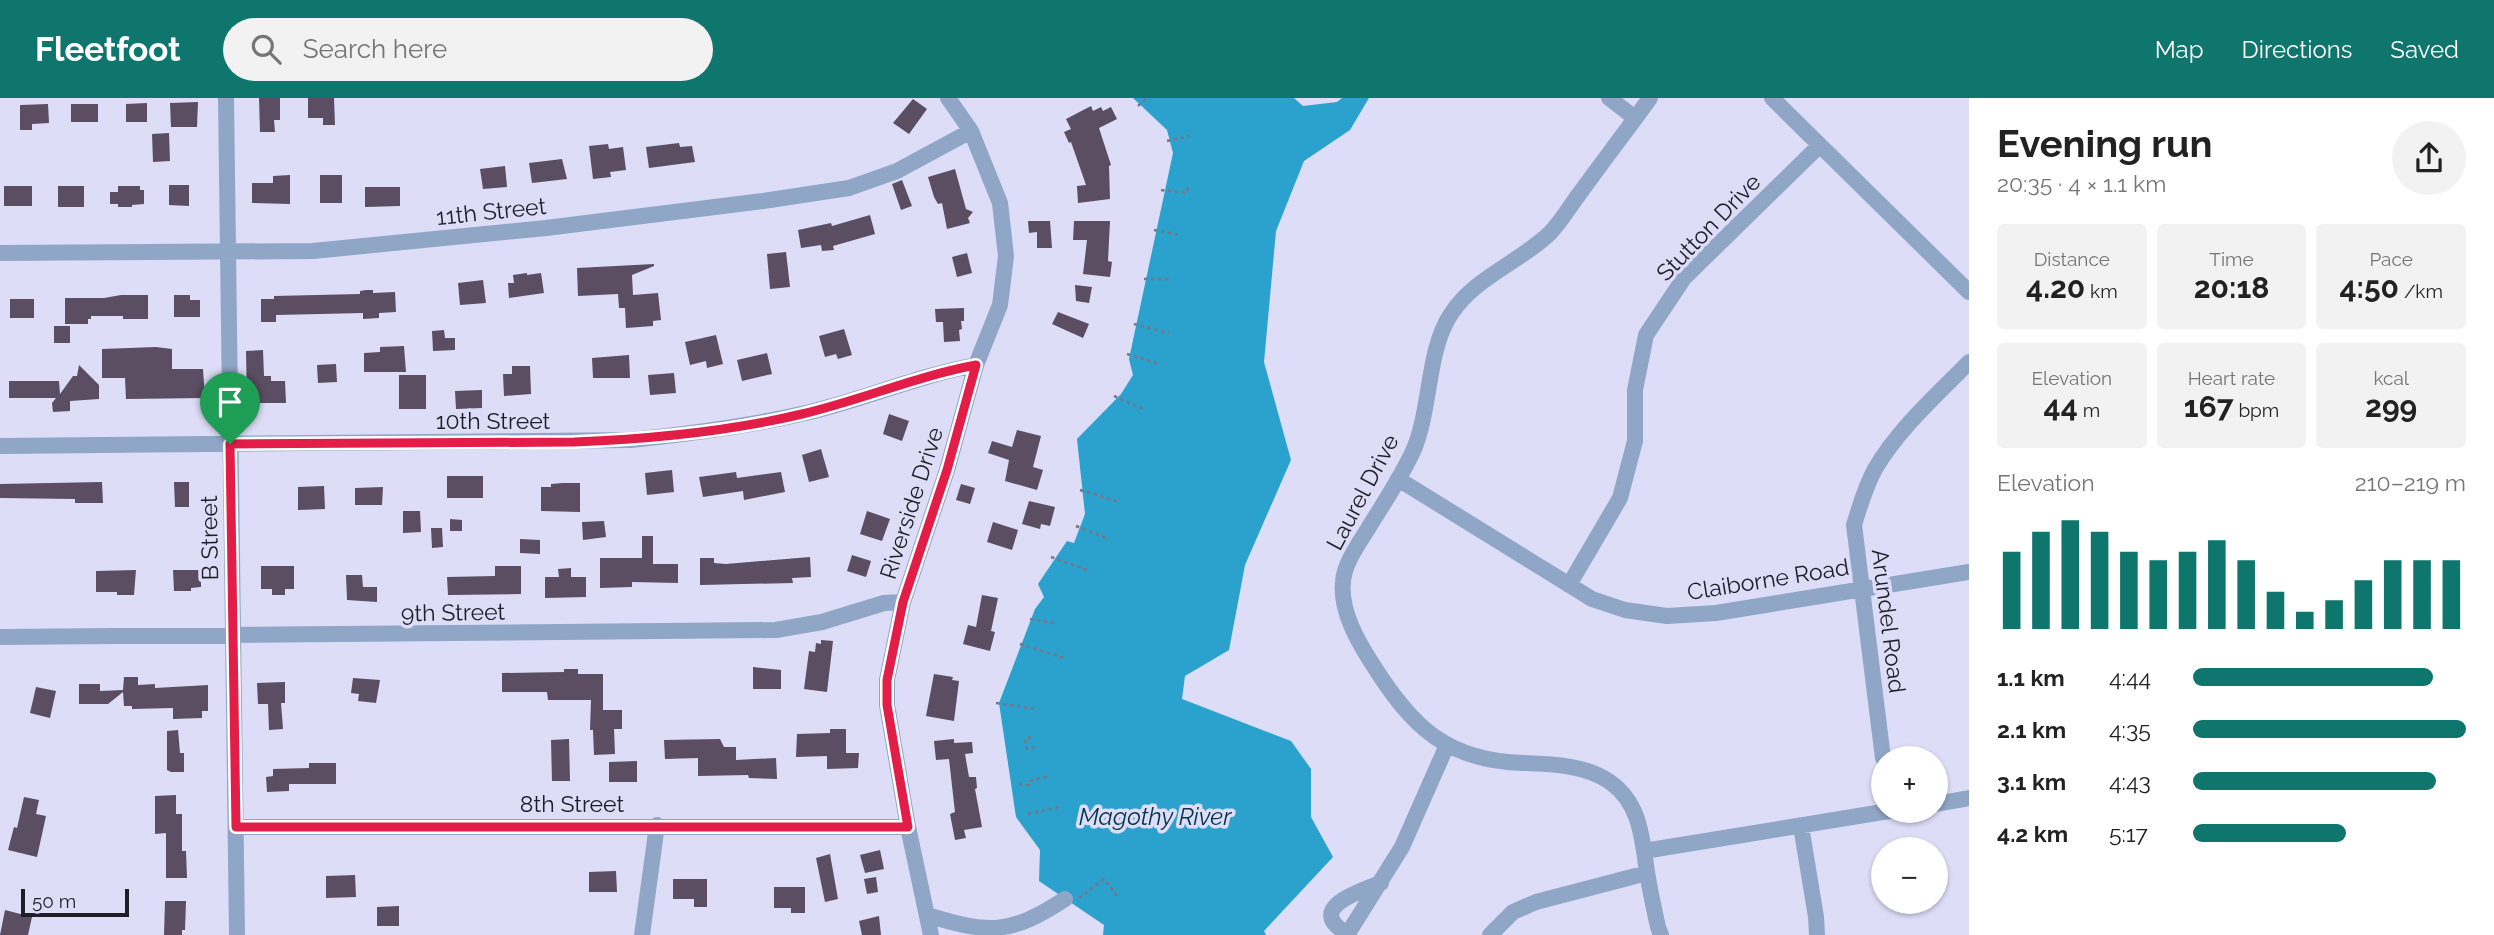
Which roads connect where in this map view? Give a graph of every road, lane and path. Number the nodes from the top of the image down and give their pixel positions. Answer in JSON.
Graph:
{"nodes":[{"id":1,"x":226,"y":98,"type":"edge"},
{"id":2,"x":948,"y":98,"type":"edge"},
{"id":3,"x":1147,"y":98,"type":"edge"},
{"id":4,"x":1609,"y":98,"type":"edge"},
{"id":5,"x":1650,"y":98,"type":"edge"},
{"id":6,"x":1772,"y":98,"type":"edge"},
{"id":7,"x":1138,"y":106,"type":"dead end"},
{"id":8,"x":1635,"y":118,"type":"junction"},
{"id":9,"x":971,"y":131,"type":"junction"},
{"id":10,"x":1189,"y":136,"type":"dead end"},
{"id":11,"x":1167,"y":141,"type":"dead end"},
{"id":12,"x":1820,"y":145,"type":"junction"},
{"id":13,"x":1188,"y":187,"type":"dead end"},
{"id":14,"x":1161,"y":190,"type":"dead end"},
{"id":15,"x":1154,"y":230,"type":"dead end"},
{"id":16,"x":1180,"y":235,"type":"dead end"},
{"id":17,"x":228,"y":251,"type":"junction"},
{"id":18,"x":0,"y":253,"type":"edge"},
{"id":19,"x":1144,"y":279,"type":"dead end"},
{"id":20,"x":1172,"y":279,"type":"dead end"},
{"id":21,"x":1969,"y":292,"type":"edge"},
{"id":22,"x":1134,"y":324,"type":"dead end"},
{"id":23,"x":1169,"y":333,"type":"dead end"},
{"id":24,"x":1127,"y":354,"type":"dead end"},
{"id":25,"x":1969,"y":362,"type":"edge"},
{"id":26,"x":1160,"y":364,"type":"dead end"},
{"id":27,"x":976,"y":365,"type":"junction"},
{"id":28,"x":1114,"y":396,"type":"dead end"},
{"id":29,"x":1145,"y":410,"type":"dead end"},
{"id":30,"x":230,"y":444,"type":"junction"},
{"id":31,"x":0,"y":446,"type":"edge"},
{"id":32,"x":1398,"y":479,"type":"junction"},
{"id":33,"x":1080,"y":490,"type":"dead end"},
{"id":34,"x":1118,"y":502,"type":"dead end"},
{"id":35,"x":1076,"y":526,"type":"dead end"},
{"id":36,"x":1109,"y":539,"type":"dead end"},
{"id":37,"x":1051,"y":557,"type":"dead end"},
{"id":38,"x":1090,"y":571,"type":"dead end"},
{"id":39,"x":1969,"y":572,"type":"edge"},
{"id":40,"x":1569,"y":585,"type":"junction"},
{"id":41,"x":1861,"y":587,"type":"junction"},
{"id":42,"x":903,"y":602,"type":"junction"},
{"id":43,"x":1030,"y":619,"type":"dead end"},
{"id":44,"x":1058,"y":624,"type":"dead end"},
{"id":45,"x":233,"y":636,"type":"junction"},
{"id":46,"x":0,"y":637,"type":"edge"},
{"id":47,"x":1020,"y":644,"type":"dead end"},
{"id":48,"x":1065,"y":657,"type":"dead end"},
{"id":49,"x":996,"y":703,"type":"dead end"},
{"id":50,"x":1036,"y":709,"type":"dead end"},
{"id":51,"x":1031,"y":737,"type":"dead end"},
{"id":52,"x":1026,"y":744,"type":"junction"},
{"id":53,"x":1447,"y":745,"type":"junction"},
{"id":54,"x":1038,"y":746,"type":"dead end"},
{"id":55,"x":1881,"y":746,"type":"edge"},
{"id":56,"x":1020,"y":747,"type":"dead end"},
{"id":57,"x":1049,"y":776,"type":"dead end"},
{"id":58,"x":1019,"y":784,"type":"dead end"},
{"id":59,"x":1969,"y":798,"type":"edge"},
{"id":60,"x":1948,"y":802,"type":"edge"},
{"id":61,"x":1059,"y":807,"type":"dead end"},
{"id":62,"x":1028,"y":814,"type":"dead end"},
{"id":63,"x":1871,"y":814,"type":"edge"},
{"id":64,"x":657,"y":825,"type":"junction"},
{"id":65,"x":1801,"y":826,"type":"junction"},
{"id":66,"x":236,"y":827,"type":"junction"},
{"id":67,"x":908,"y":827,"type":"junction"},
{"id":68,"x":1644,"y":852,"type":"junction"},
{"id":69,"x":1647,"y":873,"type":"junction"},
{"id":70,"x":1381,"y":883,"type":"junction"},
{"id":71,"x":1118,"y":897,"type":"dead end"},
{"id":72,"x":1071,"y":899,"type":"joint"},
{"id":73,"x":927,"y":915,"type":"junction"},
{"id":74,"x":1348,"y":934,"type":"edge"},
{"id":75,"x":237,"y":935,"type":"edge"},
{"id":76,"x":642,"y":935,"type":"edge"},
{"id":77,"x":931,"y":935,"type":"edge"},
{"id":78,"x":1490,"y":935,"type":"edge"},
{"id":79,"x":1661,"y":935,"type":"edge"},
{"id":80,"x":1817,"y":935,"type":"edge"}],
"edges":[{"from":1,"to":17,"type":"street","name":"B Street"},
{"from":2,"to":9,"type":"street","name":"Riverside Drive"},
{"from":3,"to":7,"type":"path"},
{"from":4,"to":8,"type":"street"},
{"from":5,"to":8,"type":"street","name":"Laurel Drive"},
{"from":6,"to":12,"type":"street"},
{"from":8,"to":32,"type":"street","name":"Laurel Drive"},
{"from":9,"to":17,"type":"street","name":"11th Street"},
{"from":9,"to":27,"type":"street","name":"Riverside Drive"},
{"from":10,"to":11,"type":"path"},
{"from":12,"to":21,"type":"street"},
{"from":12,"to":40,"type":"street","name":"Stutton Drive"},
{"from":13,"to":14,"type":"path"},
{"from":15,"to":16,"type":"path"},
{"from":17,"to":18,"type":"street","name":"11th Street"},
{"from":17,"to":30,"type":"street","name":"B Street"},
{"from":19,"to":20,"type":"path"},
{"from":22,"to":23,"type":"path"},
{"from":24,"to":26,"type":"path"},
{"from":25,"to":41,"type":"street","name":"Arundel Road"},
{"from":27,"to":30,"type":"street","name":"10th Street"},
{"from":27,"to":42,"type":"street","name":"Riverside Drive"},
{"from":28,"to":29,"type":"path"},
{"from":30,"to":31,"type":"street","name":"10th Street"},
{"from":30,"to":45,"type":"street","name":"B Street"},
{"from":32,"to":40,"type":"street","name":"Claiborne Road"},
{"from":32,"to":53,"type":"street","name":"Laurel Drive"},
{"from":33,"to":34,"type":"path"},
{"from":35,"to":36,"type":"path"},
{"from":37,"to":38,"type":"path"},
{"from":39,"to":41,"type":"street","name":"Claiborne Road"},
{"from":40,"to":41,"type":"street","name":"Claiborne Road"},
{"from":41,"to":55,"type":"street","name":"Arundel Road"},
{"from":42,"to":45,"type":"street","name":"9th Street"},
{"from":42,"to":67,"type":"street","name":"Riverside Drive"},
{"from":43,"to":44,"type":"path"},
{"from":45,"to":46,"type":"street","name":"9th Street"},
{"from":45,"to":66,"type":"street","name":"B Street"},
{"from":47,"to":48,"type":"path"},
{"from":49,"to":50,"type":"path"},
{"from":51,"to":52,"type":"path"},
{"from":52,"to":54,"type":"path"},
{"from":52,"to":56,"type":"path"},
{"from":53,"to":68,"type":"street","name":"Laurel Drive"},
{"from":53,"to":70,"type":"street"},
{"from":57,"to":58,"type":"path"},
{"from":59,"to":60,"type":"street"},
{"from":61,"to":62,"type":"path"},
{"from":63,"to":65,"type":"street"},
{"from":64,"to":66,"type":"street","name":"8th Street"},
{"from":64,"to":67,"type":"street","name":"8th Street"},
{"from":64,"to":76,"type":"street"},
{"from":65,"to":68,"type":"street"},
{"from":65,"to":80,"type":"street"},
{"from":66,"to":75,"type":"street","name":"B Street"},
{"from":67,"to":73,"type":"street","name":"Riverside Drive"},
{"from":68,"to":69,"type":"street","name":"Laurel Drive"},
{"from":69,"to":78,"type":"street"},
{"from":69,"to":79,"type":"street","name":"Laurel Drive"},
{"from":70,"to":74,"type":"street"},
{"from":70,"to":74,"type":"street"},
{"from":71,"to":72,"type":"path"},
{"from":72,"to":73,"type":"street"},
{"from":73,"to":77,"type":"street","name":"Riverside Drive"}]}
